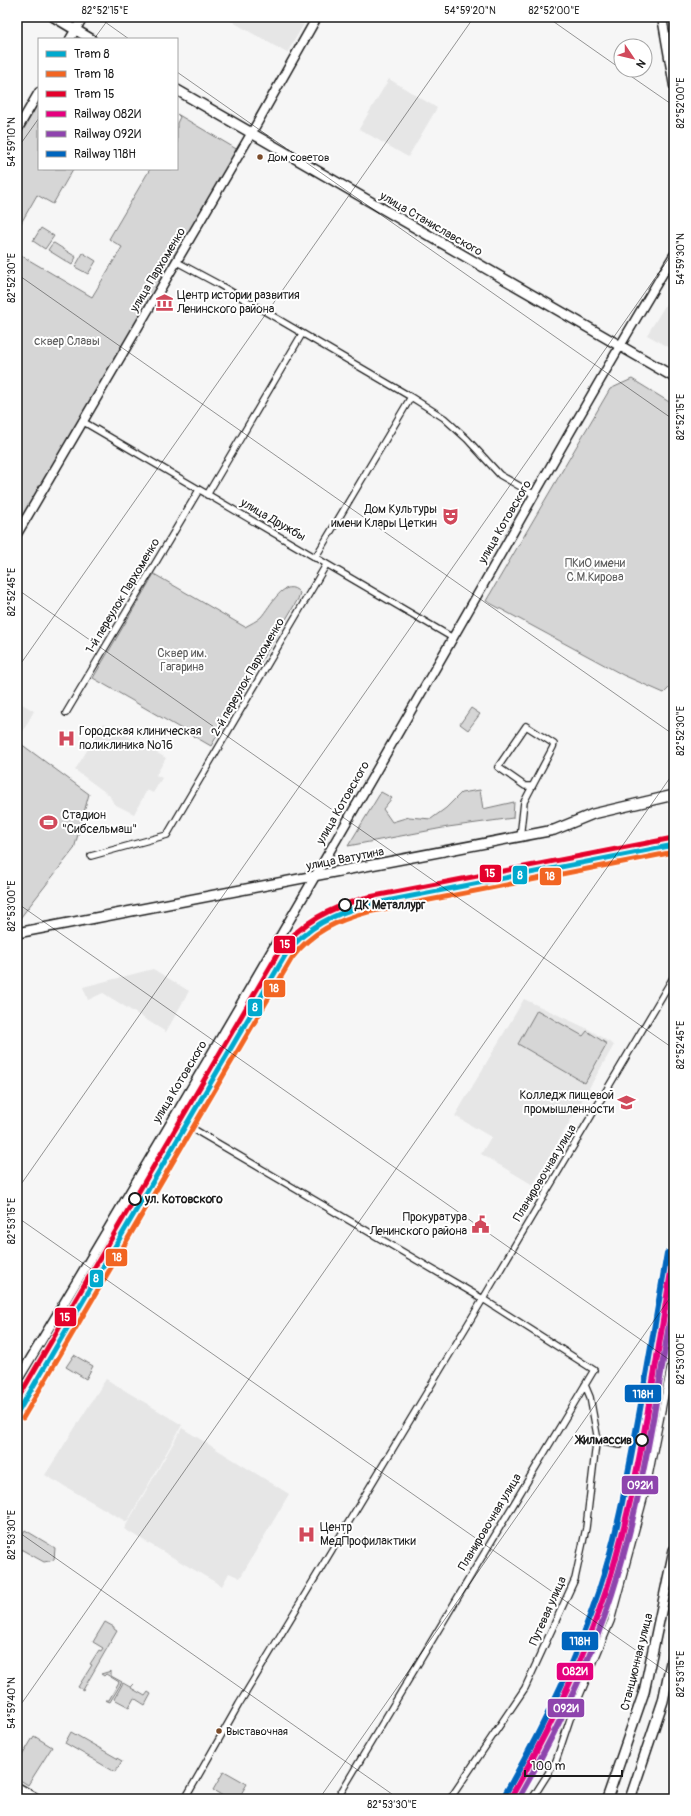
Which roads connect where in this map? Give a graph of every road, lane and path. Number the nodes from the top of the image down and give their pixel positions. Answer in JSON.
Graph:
{"nodes":[{"id":1,"x":54,"y":17,"type":"edge"},
{"id":2,"x":83,"y":17,"type":"edge"},
{"id":3,"x":317,"y":17,"type":"edge"},
{"id":4,"x":662,"y":17,"type":"edge"},
{"id":5,"x":76,"y":30,"type":"junction"},
{"id":6,"x":71,"y":38,"type":"edge"},
{"id":7,"x":89,"y":38,"type":"edge"},
{"id":8,"x":674,"y":86,"type":"edge"},
{"id":9,"x":178,"y":91,"type":"edge"},
{"id":10,"x":38,"y":94,"type":"edge"},
{"id":11,"x":17,"y":130,"type":"edge"},
{"id":12,"x":252,"y":134,"type":"junction"},
{"id":13,"x":674,"y":255,"type":"edge"},
{"id":14,"x":177,"y":262,"type":"junction"},
{"id":15,"x":302,"y":334,"type":"junction"},
{"id":16,"x":619,"y":346,"type":"junction"},
{"id":17,"x":674,"y":377,"type":"edge"},
{"id":18,"x":411,"y":397,"type":"junction"},
{"id":19,"x":82,"y":421,"type":"junction"},
{"id":20,"x":199,"y":490,"type":"junction"},
{"id":21,"x":207,"y":495,"type":"junction"},
{"id":22,"x":535,"y":495,"type":"junction"},
{"id":23,"x":17,"y":534,"type":"edge"},
{"id":24,"x":315,"y":558,"type":"junction"},
{"id":25,"x":326,"y":564,"type":"junction"},
{"id":26,"x":453,"y":638,"type":"junction"},
{"id":27,"x":66,"y":713,"type":"dead end"},
{"id":28,"x":532,"y":786,"type":"junction"},
{"id":29,"x":674,"y":795,"type":"edge"},
{"id":30,"x":520,"y":838,"type":"junction"},
{"id":31,"x":91,"y":856,"type":"dead end"},
{"id":32,"x":314,"y":876,"type":"junction"},
{"id":33,"x":17,"y":933,"type":"edge"},
{"id":34,"x":674,"y":976,"type":"edge"},
{"id":35,"x":173,"y":1117,"type":"junction"},
{"id":36,"x":483,"y":1299,"type":"junction"},
{"id":37,"x":674,"y":1349,"type":"edge"},
{"id":38,"x":17,"y":1381,"type":"edge"},
{"id":39,"x":585,"y":1385,"type":"junction"},
{"id":40,"x":596,"y":1440,"type":"junction"},
{"id":41,"x":620,"y":1445,"type":"dead end"},
{"id":42,"x":674,"y":1550,"type":"edge"},
{"id":43,"x":674,"y":1648,"type":"edge"},
{"id":44,"x":17,"y":1787,"type":"edge"},
{"id":45,"x":38,"y":1799,"type":"edge"},
{"id":46,"x":185,"y":1799,"type":"edge"},
{"id":47,"x":337,"y":1799,"type":"edge"},
{"id":48,"x":450,"y":1799,"type":"edge"},
{"id":49,"x":532,"y":1799,"type":"edge"},
{"id":50,"x":606,"y":1799,"type":"edge"},
{"id":51,"x":630,"y":1799,"type":"edge"}],
"edges":[{"from":1,"to":5,"type":"main road"},
{"from":2,"to":5,"type":"main road"},
{"from":3,"to":12,"type":"main road","name":"улица Пархоменко"},
{"from":4,"to":8,"type":"main road"},
{"from":5,"to":6,"type":"main road"},
{"from":5,"to":7,"type":"main road"},
{"from":9,"to":12,"type":"main road","name":"улица Станиславского"},
{"from":10,"to":11,"type":"main road"},
{"from":12,"to":14,"type":"main road","name":"улица Пархоменко"},
{"from":12,"to":16,"type":"main road","name":"улица Станиславского"},
{"from":13,"to":16,"type":"main road","name":"улица Котовского"},
{"from":14,"to":15,"type":"street"},
{"from":14,"to":19,"type":"main road","name":"улица Пархоменко"},
{"from":15,"to":18,"type":"street"},
{"from":15,"to":21,"type":"street"},
{"from":16,"to":17,"type":"main road","name":"улица Станиславского"},
{"from":16,"to":22,"type":"main road","name":"улица Котовского"},
{"from":18,"to":22,"type":"street"},
{"from":18,"to":24,"type":"street"},
{"from":19,"to":20,"type":"street","name":"улица Дружбы"},
{"from":19,"to":23,"type":"main road","name":"улица Пархоменко"},
{"from":20,"to":21,"type":"street","name":"улица Дружбы"},
{"from":20,"to":27,"type":"street","name":"1-й переулок Пархоменко"},
{"from":21,"to":24,"type":"street","name":"улица Дружбы"},
{"from":22,"to":26,"type":"main road","name":"улица Котовского"},
{"from":24,"to":25,"type":"street","name":"улица Дружбы"},
{"from":25,"to":26,"type":"street","name":"улица Дружбы"},
{"from":25,"to":31,"type":"street","name":"2-й переулок Пархоменко"},
{"from":26,"to":32,"type":"main road","name":"улица Котовского"},
{"from":28,"to":28,"type":"street"},
{"from":28,"to":30,"type":"street"},
{"from":29,"to":30,"type":"main road","name":"улица Ватутина"},
{"from":30,"to":32,"type":"main road","name":"улица Ватутина"},
{"from":32,"to":33,"type":"main road","name":"улица Ватутина"},
{"from":32,"to":35,"type":"main road","name":"улица Котовского"},
{"from":34,"to":36,"type":"street","name":"Планировочная улица"},
{"from":35,"to":36,"type":"street","name":"Планировочная улица"},
{"from":35,"to":38,"type":"main road","name":"улица Котовского"},
{"from":36,"to":39,"type":"street","name":"Планировочная улица"},
{"from":36,"to":46,"type":"street","name":"Планировочная улица"},
{"from":37,"to":49,"type":"street"},
{"from":39,"to":40,"type":"street","name":"Путевая улица"},
{"from":39,"to":47,"type":"street","name":"Планировочная улица"},
{"from":40,"to":41,"type":"street"},
{"from":40,"to":48,"type":"street","name":"Путевая улица"},
{"from":42,"to":50,"type":"main road","name":"Станционная улица"},
{"from":43,"to":51,"type":"main road"},
{"from":44,"to":45,"type":"main road"}]}
